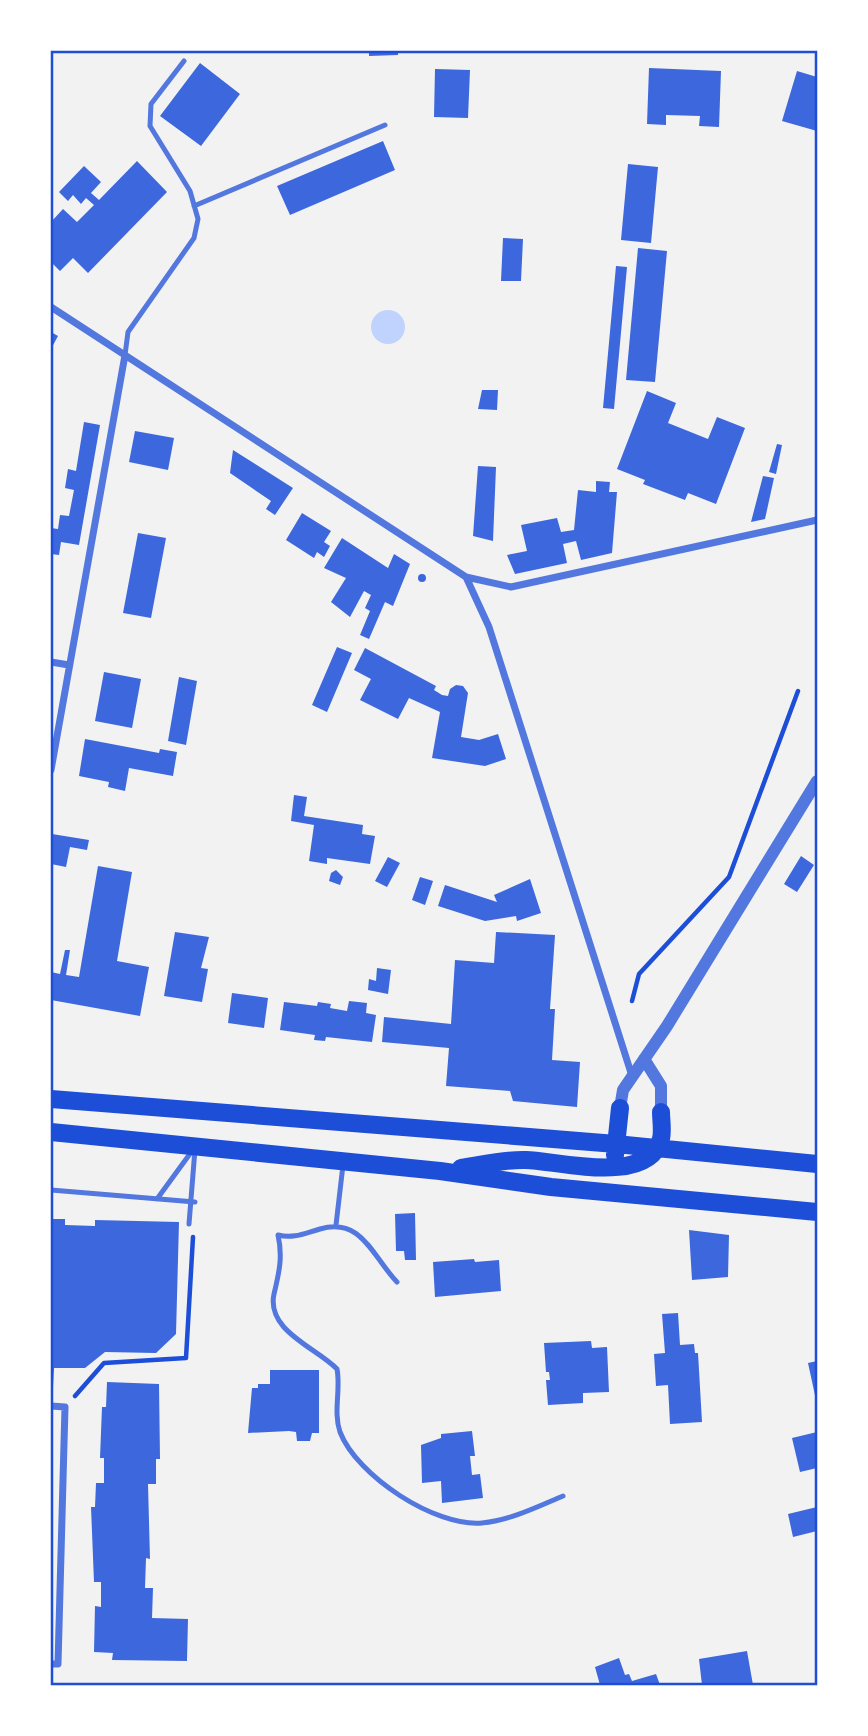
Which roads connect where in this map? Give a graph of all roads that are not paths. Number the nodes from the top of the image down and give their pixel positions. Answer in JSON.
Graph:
{"nodes":[{"id":1,"x":184,"y":61,"type":"dead end"},
{"id":2,"x":384,"y":125,"type":"dead end"},
{"id":3,"x":194,"y":206,"type":"junction"},
{"id":4,"x":51,"y":306,"type":"edge"},
{"id":5,"x":125,"y":355,"type":"junction"},
{"id":6,"x":817,"y":520,"type":"edge"},
{"id":7,"x":466,"y":577,"type":"junction"},
{"id":8,"x":51,"y":662,"type":"edge"},
{"id":9,"x":69,"y":665,"type":"junction"},
{"id":10,"x":51,"y":770,"type":"edge"},
{"id":11,"x":817,"y":780,"type":"edge"},
{"id":12,"x":644,"y":1059,"type":"junction"},
{"id":13,"x":632,"y":1077,"type":"junction"},
{"id":14,"x":51,"y":1099,"type":"edge"},
{"id":15,"x":620,"y":1108,"type":"joint"},
{"id":16,"x":661,"y":1112,"type":"joint"},
{"id":17,"x":51,"y":1132,"type":"edge"},
{"id":18,"x":616,"y":1144,"type":"junction"},
{"id":19,"x":196,"y":1146,"type":"junction"},
{"id":20,"x":656,"y":1148,"type":"junction"},
{"id":21,"x":343,"y":1163,"type":"junction"},
{"id":22,"x":817,"y":1164,"type":"edge"},
{"id":23,"x":614,"y":1168,"type":"junction"},
{"id":24,"x":440,"y":1171,"type":"junction"},
{"id":25,"x":51,"y":1190,"type":"edge"},
{"id":26,"x":611,"y":1193,"type":"junction"},
{"id":27,"x":157,"y":1199,"type":"junction"},
{"id":28,"x":193,"y":1202,"type":"junction"},
{"id":29,"x":817,"y":1212,"type":"edge"},
{"id":30,"x":191,"y":1224,"type":"road end"},
{"id":31,"x":336,"y":1224,"type":"junction"},
{"id":32,"x":397,"y":1282,"type":"dead end"},
{"id":33,"x":51,"y":1406,"type":"edge"},
{"id":34,"x":563,"y":1496,"type":"dead end"},
{"id":35,"x":51,"y":1664,"type":"edge"}],
"edges":[{"from":1,"to":3,"type":"lane"},
{"from":2,"to":3,"type":"lane"},
{"from":3,"to":5,"type":"lane"},
{"from":4,"to":5,"type":"street"},
{"from":5,"to":7,"type":"street"},
{"from":5,"to":9,"type":"street"},
{"from":6,"to":7,"type":"street"},
{"from":7,"to":13,"type":"street"},
{"from":8,"to":9,"type":"street"},
{"from":9,"to":10,"type":"street"},
{"from":11,"to":12,"type":"street"},
{"from":12,"to":13,"type":"street"},
{"from":12,"to":16,"type":"street"},
{"from":13,"to":15,"type":"street"},
{"from":14,"to":18,"type":"main road"},
{"from":15,"to":18,"type":"main road"},
{"from":16,"to":20,"type":"main road"},
{"from":17,"to":19,"type":"main road"},
{"from":18,"to":20,"type":"main road"},
{"from":18,"to":23,"type":"main road"},
{"from":19,"to":21,"type":"main road"},
{"from":19,"to":27,"type":"lane"},
{"from":19,"to":28,"type":"lane"},
{"from":20,"to":22,"type":"main road"},
{"from":20,"to":23,"type":"main road"},
{"from":21,"to":24,"type":"main road"},
{"from":21,"to":31,"type":"lane"},
{"from":23,"to":24,"type":"main road"},
{"from":23,"to":26,"type":"main road"},
{"from":24,"to":26,"type":"main road"},
{"from":25,"to":27,"type":"lane"},
{"from":26,"to":29,"type":"main road"},
{"from":27,"to":28,"type":"lane"},
{"from":28,"to":30,"type":"lane"},
{"from":31,"to":32,"type":"lane"},
{"from":31,"to":34,"type":"lane"},
{"from":33,"to":35,"type":"street"}]}
